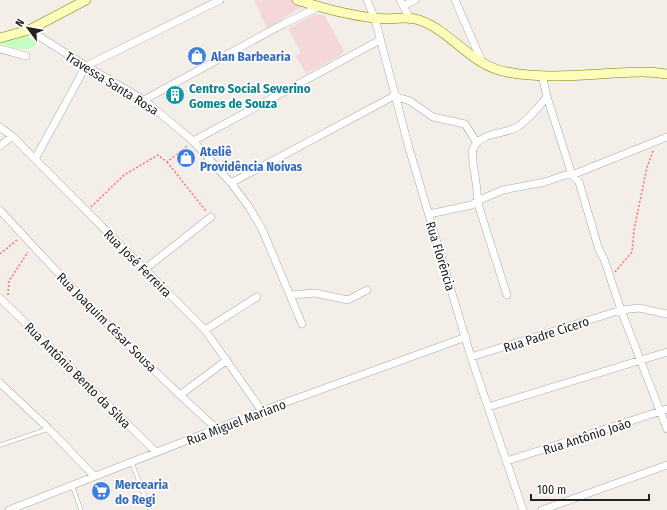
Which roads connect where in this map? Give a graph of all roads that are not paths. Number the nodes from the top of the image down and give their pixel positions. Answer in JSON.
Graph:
{"nodes":[{"id":1,"x":86,"y":0,"type":"edge"},
{"id":2,"x":220,"y":0,"type":"edge"},
{"id":3,"x":297,"y":0,"type":"edge"},
{"id":4,"x":367,"y":0,"type":"edge"},
{"id":5,"x":414,"y":0,"type":"edge"},
{"id":6,"x":455,"y":0,"type":"edge"},
{"id":7,"x":401,"y":3,"type":"edge"},
{"id":8,"x":320,"y":7,"type":"junction"},
{"id":9,"x":409,"y":18,"type":"junction"},
{"id":10,"x":375,"y":19,"type":"junction"},
{"id":11,"x":29,"y":30,"type":"junction"},
{"id":12,"x":0,"y":38,"type":"edge"},
{"id":13,"x":380,"y":40,"type":"junction"},
{"id":14,"x":0,"y":49,"type":"edge"},
{"id":15,"x":26,"y":56,"type":"dead end"},
{"id":16,"x":483,"y":64,"type":"junction"},
{"id":17,"x":86,"y":66,"type":"junction"},
{"id":18,"x":667,"y":74,"type":"edge"},
{"id":19,"x":542,"y":76,"type":"junction"},
{"id":20,"x":394,"y":96,"type":"junction"},
{"id":21,"x":547,"y":97,"type":"junction"},
{"id":22,"x":144,"y":100,"type":"junction"},
{"id":23,"x":0,"y":127,"type":"edge"},
{"id":24,"x":12,"y":136,"type":"junction"},
{"id":25,"x":667,"y":137,"type":"edge"},
{"id":26,"x":193,"y":141,"type":"junction"},
{"id":27,"x":477,"y":143,"type":"junction"},
{"id":28,"x":0,"y":146,"type":"edge"},
{"id":29,"x":35,"y":159,"type":"junction"},
{"id":30,"x":572,"y":175,"type":"junction"},
{"id":31,"x":231,"y":183,"type":"junction"},
{"id":32,"x":477,"y":201,"type":"junction"},
{"id":33,"x":0,"y":210,"type":"edge"},
{"id":34,"x":429,"y":214,"type":"junction"},
{"id":35,"x":211,"y":217,"type":"road end"},
{"id":36,"x":145,"y":268,"type":"junction"},
{"id":37,"x":367,"y":290,"type":"dead end"},
{"id":38,"x":291,"y":295,"type":"junction"},
{"id":39,"x":507,"y":295,"type":"dead end"},
{"id":40,"x":257,"y":297,"type":"dead end"},
{"id":41,"x":0,"y":298,"type":"edge"},
{"id":42,"x":621,"y":310,"type":"junction"},
{"id":43,"x":667,"y":314,"type":"edge"},
{"id":44,"x":302,"y":324,"type":"dead end"},
{"id":45,"x":205,"y":330,"type":"junction"},
{"id":46,"x":466,"y":337,"type":"junction"},
{"id":47,"x":667,"y":352,"type":"edge"},
{"id":48,"x":471,"y":358,"type":"junction"},
{"id":49,"x":640,"y":359,"type":"junction"},
{"id":50,"x":227,"y":360,"type":"junction"},
{"id":51,"x":2,"y":386,"type":"edge"},
{"id":52,"x":180,"y":395,"type":"junction"},
{"id":53,"x":488,"y":407,"type":"junction"},
{"id":54,"x":664,"y":410,"type":"edge"},
{"id":55,"x":262,"y":411,"type":"junction"},
{"id":56,"x":49,"y":429,"type":"junction"},
{"id":57,"x":217,"y":429,"type":"junction"},
{"id":58,"x":667,"y":429,"type":"edge"},
{"id":59,"x":0,"y":445,"type":"edge"},
{"id":60,"x":156,"y":452,"type":"junction"},
{"id":61,"x":507,"y":461,"type":"junction"},
{"id":62,"x":132,"y":463,"type":"junction"},
{"id":63,"x":667,"y":464,"type":"edge"},
{"id":64,"x":94,"y":476,"type":"junction"},
{"id":65,"x":72,"y":484,"type":"junction"},
{"id":66,"x":9,"y":510,"type":"edge"},
{"id":67,"x":81,"y":510,"type":"edge"},
{"id":68,"x":150,"y":510,"type":"edge"},
{"id":69,"x":523,"y":510,"type":"edge"},
{"id":70,"x":542,"y":510,"type":"edge"}],
"edges":[{"from":1,"to":11,"type":"street"},
{"from":2,"to":17,"type":"street"},
{"from":3,"to":8,"type":"street"},
{"from":4,"to":10,"type":"street","name":"Rua Florência"},
{"from":5,"to":7,"type":"street"},
{"from":6,"to":16,"type":"street"},
{"from":7,"to":9,"type":"street"},
{"from":8,"to":10,"type":"street"},
{"from":8,"to":22,"type":"street"},
{"from":9,"to":10,"type":"street"},
{"from":9,"to":16,"type":"street"},
{"from":10,"to":13,"type":"street","name":"Rua Florência"},
{"from":11,"to":12,"type":"street"},
{"from":11,"to":17,"type":"street","name":"Travessa Santa Rosa"},
{"from":13,"to":20,"type":"street","name":"Rua Florência"},
{"from":13,"to":26,"type":"street"},
{"from":14,"to":15,"type":"street"},
{"from":16,"to":19,"type":"street"},
{"from":17,"to":22,"type":"street","name":"Travessa Santa Rosa"},
{"from":17,"to":29,"type":"street"},
{"from":18,"to":19,"type":"street"},
{"from":19,"to":21,"type":"street"},
{"from":20,"to":27,"type":"street"},
{"from":20,"to":31,"type":"street"},
{"from":20,"to":34,"type":"street","name":"Rua Florência"},
{"from":21,"to":27,"type":"street"},
{"from":21,"to":30,"type":"street"},
{"from":22,"to":26,"type":"street","name":"Travessa Santa Rosa"},
{"from":23,"to":24,"type":"street","name":"Rua José Ferreira"},
{"from":24,"to":28,"type":"street"},
{"from":24,"to":29,"type":"street","name":"Rua José Ferreira"},
{"from":25,"to":30,"type":"street"},
{"from":26,"to":31,"type":"street","name":"Travessa Santa Rosa"},
{"from":27,"to":32,"type":"street"},
{"from":29,"to":36,"type":"street","name":"Rua José Ferreira"},
{"from":30,"to":32,"type":"street"},
{"from":30,"to":42,"type":"street"},
{"from":31,"to":38,"type":"street","name":"Travessa Santa Rosa"},
{"from":32,"to":34,"type":"street"},
{"from":32,"to":39,"type":"street"},
{"from":33,"to":52,"type":"street","name":"Rua Joaquim César Sousa"},
{"from":34,"to":46,"type":"street","name":"Rua Florência"},
{"from":35,"to":36,"type":"street"},
{"from":36,"to":45,"type":"street","name":"Rua José Ferreira"},
{"from":37,"to":38,"type":"street"},
{"from":38,"to":44,"type":"street","name":"Travessa Santa Rosa"},
{"from":40,"to":45,"type":"street"},
{"from":41,"to":60,"type":"street","name":"Rua Antônio Bento da Silva"},
{"from":42,"to":43,"type":"street","name":"Rua Padre Cícero"},
{"from":42,"to":48,"type":"street","name":"Rua Padre Cícero"},
{"from":42,"to":49,"type":"street"},
{"from":45,"to":50,"type":"street","name":"Rua José Ferreira"},
{"from":46,"to":48,"type":"street","name":"Rua Florência"},
{"from":46,"to":55,"type":"street","name":"Rua Miguel Mariano"},
{"from":47,"to":49,"type":"street"},
{"from":48,"to":53,"type":"street","name":"Rua Florência"},
{"from":49,"to":53,"type":"street"},
{"from":49,"to":54,"type":"street"},
{"from":50,"to":52,"type":"street"},
{"from":50,"to":55,"type":"street","name":"Rua José Ferreira"},
{"from":51,"to":56,"type":"street"},
{"from":52,"to":57,"type":"street","name":"Rua Joaquim César Sousa"},
{"from":53,"to":61,"type":"street","name":"Rua Florência"},
{"from":54,"to":58,"type":"street"},
{"from":54,"to":61,"type":"street","name":"Rua Antônio João"},
{"from":55,"to":57,"type":"street","name":"Rua Miguel Mariano"},
{"from":56,"to":59,"type":"lane"},
{"from":56,"to":64,"type":"street"},
{"from":57,"to":60,"type":"street","name":"Rua Miguel Mariano"},
{"from":60,"to":62,"type":"street","name":"Rua Miguel Mariano"},
{"from":61,"to":69,"type":"street","name":"Rua Florência"},
{"from":62,"to":64,"type":"street","name":"Rua Miguel Mariano"},
{"from":62,"to":68,"type":"lane"},
{"from":63,"to":70,"type":"street"},
{"from":64,"to":65,"type":"street","name":"Rua Miguel Mariano"},
{"from":65,"to":66,"type":"street","name":"Rua Miguel Mariano"},
{"from":65,"to":67,"type":"lane"}]}
